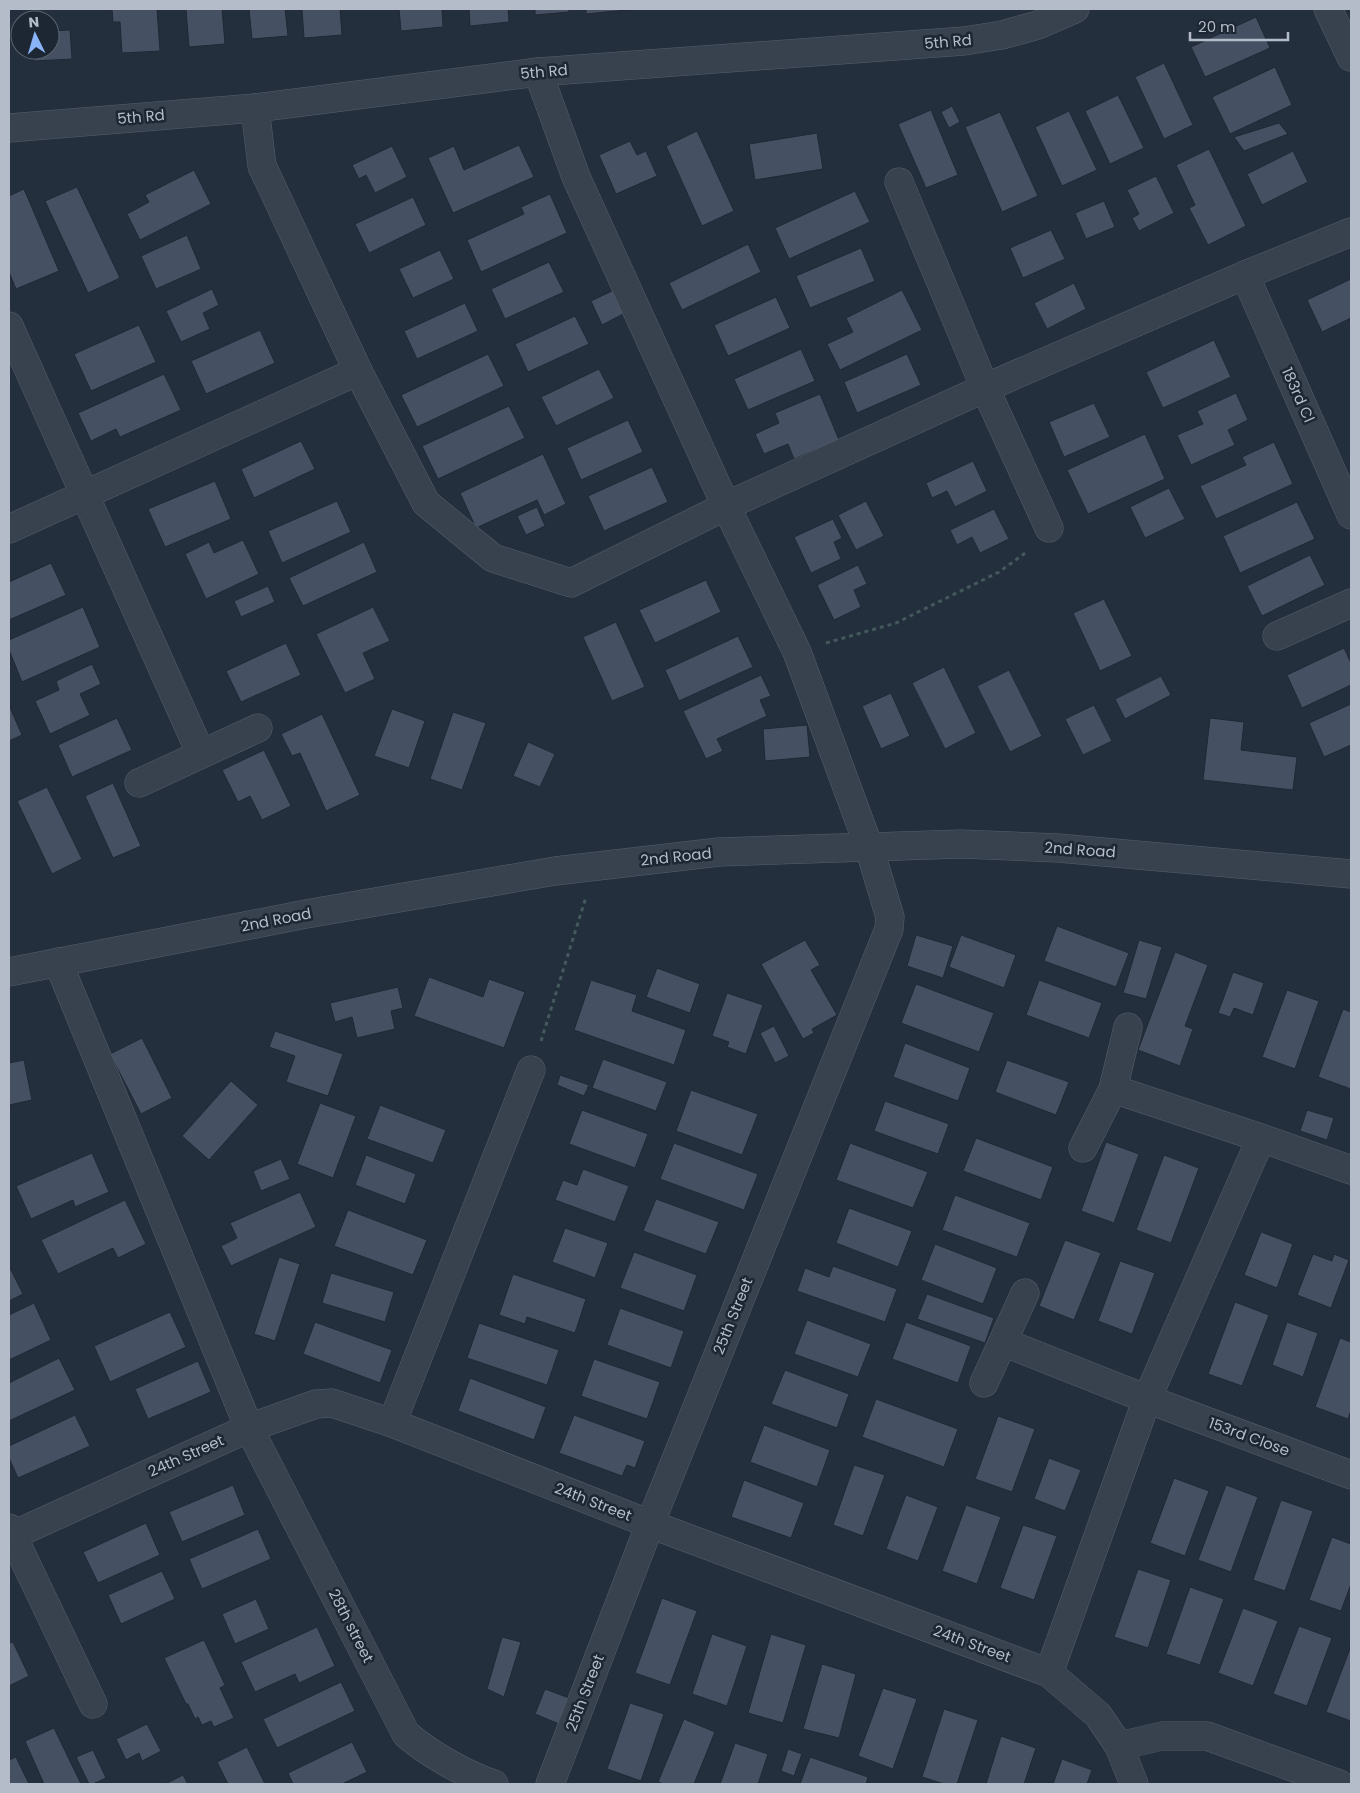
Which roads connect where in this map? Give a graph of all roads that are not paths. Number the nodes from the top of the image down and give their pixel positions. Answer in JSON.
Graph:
{"nodes":[{"id":1,"x":1075,"y":9,"type":"edge"},
{"id":2,"x":1328,"y":9,"type":"edge"},
{"id":3,"x":1351,"y":58,"type":"edge"},
{"id":4,"x":538,"y":72,"type":"junction"},
{"id":5,"x":255,"y":108,"type":"junction"},
{"id":6,"x":9,"y":128,"type":"edge"},
{"id":7,"x":899,"y":182,"type":"dead end"},
{"id":8,"x":1351,"y":232,"type":"edge"},
{"id":9,"x":1245,"y":275,"type":"junction"},
{"id":10,"x":9,"y":326,"type":"edge"},
{"id":11,"x":358,"y":371,"type":"junction"},
{"id":12,"x":984,"y":388,"type":"junction"},
{"id":13,"x":84,"y":495,"type":"junction"},
{"id":14,"x":726,"y":506,"type":"junction"},
{"id":15,"x":1351,"y":515,"type":"edge"},
{"id":16,"x":1049,"y":528,"type":"road end"},
{"id":17,"x":9,"y":529,"type":"edge"},
{"id":18,"x":1351,"y":603,"type":"edge"},
{"id":19,"x":1277,"y":636,"type":"dead end"},
{"id":20,"x":258,"y":728,"type":"dead end"},
{"id":21,"x":201,"y":754,"type":"junction"},
{"id":22,"x":138,"y":783,"type":"dead end"},
{"id":23,"x":869,"y":847,"type":"junction"},
{"id":24,"x":1351,"y":874,"type":"edge"},
{"id":25,"x":58,"y":962,"type":"junction"},
{"id":26,"x":9,"y":972,"type":"edge"},
{"id":27,"x":1128,"y":1027,"type":"dead end"},
{"id":28,"x":532,"y":1070,"type":"road end"},
{"id":29,"x":1113,"y":1089,"type":"junction"},
{"id":30,"x":1261,"y":1138,"type":"junction"},
{"id":31,"x":1083,"y":1148,"type":"dead end"},
{"id":32,"x":1351,"y":1170,"type":"edge"},
{"id":33,"x":1025,"y":1293,"type":"dead end"},
{"id":34,"x":1003,"y":1342,"type":"junction"},
{"id":35,"x":984,"y":1383,"type":"dead end"},
{"id":36,"x":1147,"y":1399,"type":"junction"},
{"id":37,"x":392,"y":1423,"type":"junction"},
{"id":38,"x":249,"y":1428,"type":"junction"},
{"id":39,"x":1351,"y":1475,"type":"edge"},
{"id":40,"x":650,"y":1524,"type":"junction"},
{"id":41,"x":10,"y":1533,"type":"edge"},
{"id":42,"x":1049,"y":1673,"type":"junction"},
{"id":43,"x":93,"y":1704,"type":"dead end"},
{"id":44,"x":1119,"y":1746,"type":"junction"},
{"id":45,"x":494,"y":1784,"type":"edge"},
{"id":46,"x":550,"y":1784,"type":"edge"},
{"id":47,"x":1134,"y":1784,"type":"edge"},
{"id":48,"x":1339,"y":1784,"type":"edge"}],
"edges":[{"from":1,"to":4,"type":"street","name":"5th Rd"},
{"from":2,"to":3,"type":"street"},
{"from":4,"to":5,"type":"street","name":"5th Rd"},
{"from":4,"to":14,"type":"street","name":"25th Street"},
{"from":5,"to":6,"type":"street","name":"5th Rd"},
{"from":5,"to":11,"type":"street"},
{"from":7,"to":12,"type":"street"},
{"from":8,"to":9,"type":"street"},
{"from":9,"to":12,"type":"street"},
{"from":9,"to":15,"type":"street","name":"183rd Cl"},
{"from":10,"to":13,"type":"street"},
{"from":11,"to":13,"type":"street"},
{"from":11,"to":14,"type":"street"},
{"from":12,"to":14,"type":"street"},
{"from":12,"to":16,"type":"street"},
{"from":13,"to":17,"type":"street"},
{"from":13,"to":21,"type":"street"},
{"from":14,"to":23,"type":"street","name":"25th Street"},
{"from":18,"to":19,"type":"street"},
{"from":20,"to":21,"type":"street"},
{"from":21,"to":22,"type":"street"},
{"from":23,"to":24,"type":"street","name":"2nd Road"},
{"from":23,"to":25,"type":"street","name":"2nd Road"},
{"from":23,"to":40,"type":"street","name":"25th Street"},
{"from":25,"to":26,"type":"street","name":"2nd Road"},
{"from":25,"to":38,"type":"street","name":"28th street"},
{"from":27,"to":29,"type":"street"},
{"from":28,"to":37,"type":"street"},
{"from":29,"to":30,"type":"street"},
{"from":29,"to":31,"type":"street"},
{"from":30,"to":32,"type":"street"},
{"from":30,"to":36,"type":"street"},
{"from":33,"to":34,"type":"street"},
{"from":34,"to":35,"type":"street"},
{"from":34,"to":36,"type":"street","name":"153rd Close"},
{"from":36,"to":39,"type":"street","name":"153rd Close"},
{"from":36,"to":42,"type":"street"},
{"from":37,"to":38,"type":"street","name":"24th Street"},
{"from":37,"to":40,"type":"street","name":"24th Street"},
{"from":38,"to":41,"type":"street","name":"24th Street"},
{"from":38,"to":45,"type":"street","name":"28th street"},
{"from":40,"to":42,"type":"street","name":"24th Street"},
{"from":40,"to":46,"type":"street","name":"25th Street"},
{"from":41,"to":43,"type":"street"},
{"from":42,"to":44,"type":"street","name":"24th Street"},
{"from":44,"to":47,"type":"street","name":"24th Street"},
{"from":44,"to":48,"type":"street"}]}
